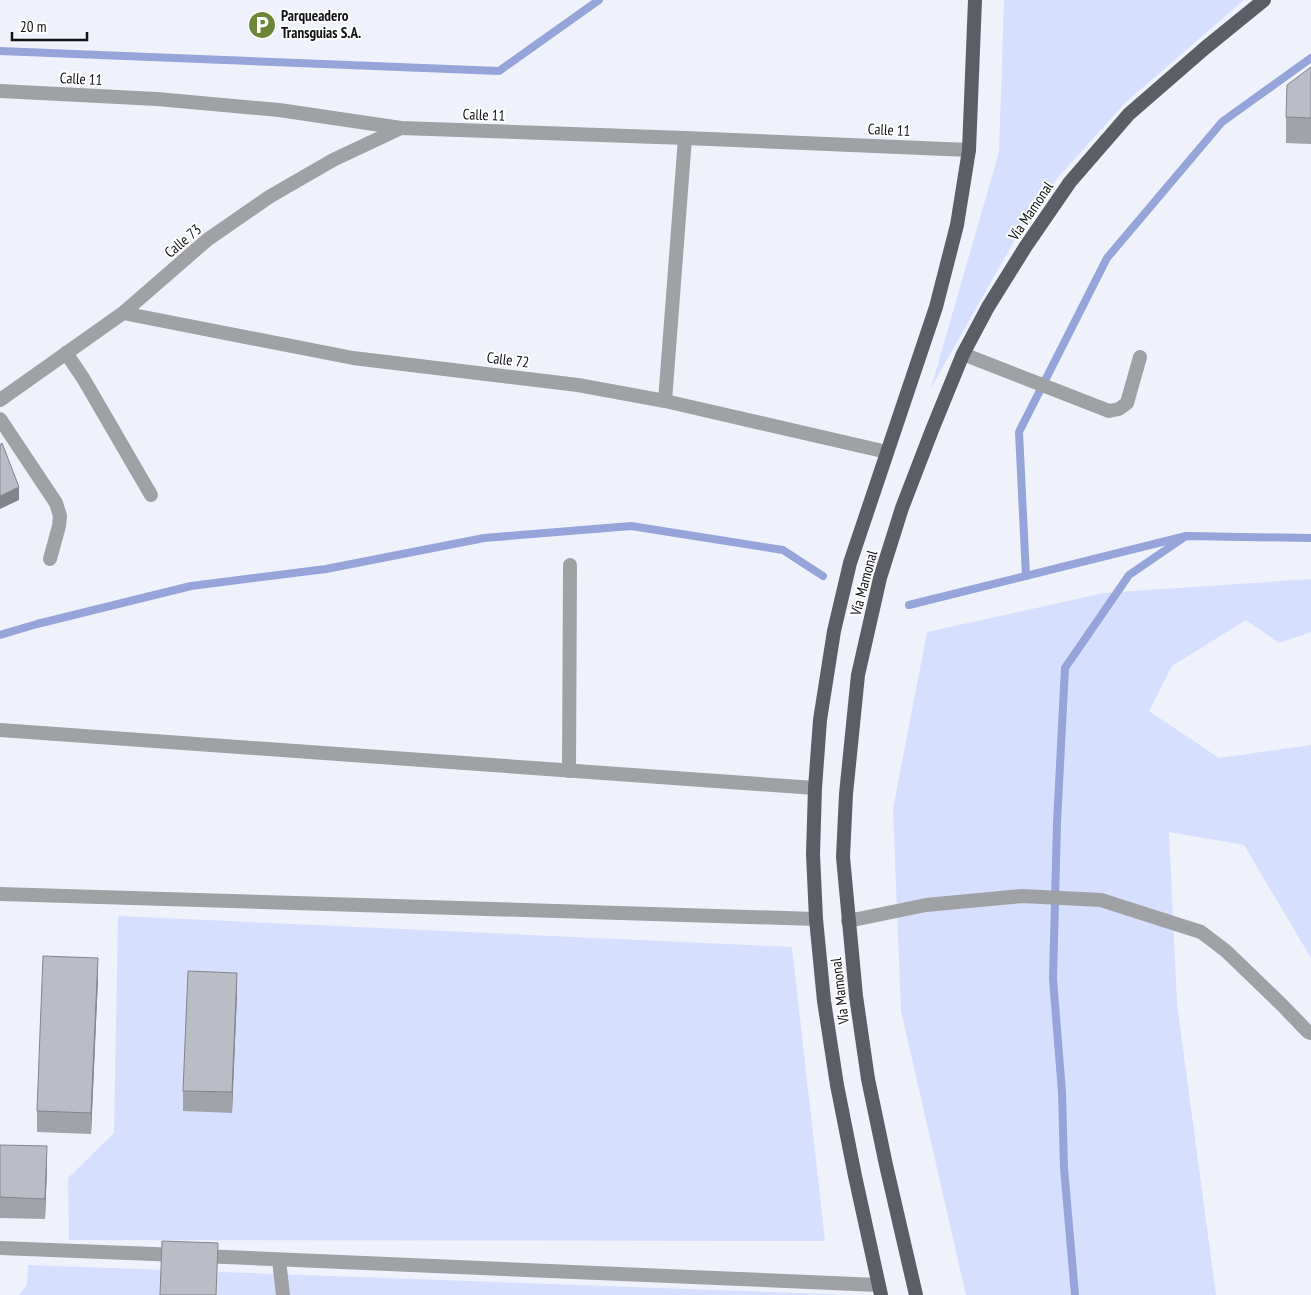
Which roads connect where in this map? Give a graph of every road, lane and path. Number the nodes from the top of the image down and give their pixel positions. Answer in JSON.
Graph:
{"nodes":[{"id":1,"x":975,"y":0,"type":"edge"},
{"id":2,"x":1264,"y":0,"type":"edge"},
{"id":3,"x":0,"y":91,"type":"edge"},
{"id":4,"x":401,"y":128,"type":"junction"},
{"id":5,"x":685,"y":138,"type":"junction"},
{"id":6,"x":969,"y":150,"type":"junction"},
{"id":7,"x":123,"y":313,"type":"junction"},
{"id":8,"x":66,"y":353,"type":"junction"},
{"id":9,"x":964,"y":354,"type":"junction"},
{"id":10,"x":1140,"y":357,"type":"dead end"},
{"id":11,"x":0,"y":400,"type":"edge"},
{"id":12,"x":665,"y":401,"type":"junction"},
{"id":13,"x":0,"y":418,"type":"edge"},
{"id":14,"x":887,"y":452,"type":"junction"},
{"id":15,"x":151,"y":495,"type":"dead end"},
{"id":16,"x":50,"y":558,"type":"dead end"},
{"id":17,"x":570,"y":565,"type":"dead end"},
{"id":18,"x":0,"y":730,"type":"edge"},
{"id":19,"x":569,"y":771,"type":"junction"},
{"id":20,"x":815,"y":788,"type":"junction"},
{"id":21,"x":0,"y":894,"type":"edge"},
{"id":22,"x":816,"y":919,"type":"junction"},
{"id":23,"x":848,"y":921,"type":"junction"},
{"id":24,"x":1311,"y":1033,"type":"edge"},
{"id":25,"x":0,"y":1248,"type":"edge"},
{"id":26,"x":279,"y":1260,"type":"junction"},
{"id":27,"x":879,"y":1290,"type":"edge"},
{"id":28,"x":282,"y":1295,"type":"edge"},
{"id":29,"x":916,"y":1295,"type":"edge"}],
"edges":[{"from":1,"to":6,"type":"main road","name":"Vía Mamonal"},
{"from":2,"to":9,"type":"main road","name":"Vía Mamonal"},
{"from":3,"to":4,"type":"street","name":"Calle 11"},
{"from":4,"to":5,"type":"street","name":"Calle 11"},
{"from":4,"to":7,"type":"street","name":"Calle 73"},
{"from":5,"to":6,"type":"street","name":"Calle 11"},
{"from":5,"to":12,"type":"street"},
{"from":6,"to":14,"type":"main road","name":"Vía Mamonal"},
{"from":7,"to":8,"type":"street","name":"Calle 73"},
{"from":7,"to":12,"type":"street","name":"Calle 72"},
{"from":8,"to":11,"type":"street","name":"Calle 73"},
{"from":8,"to":15,"type":"street"},
{"from":9,"to":10,"type":"street"},
{"from":9,"to":23,"type":"main road","name":"Vía Mamonal"},
{"from":12,"to":14,"type":"street","name":"Calle 72"},
{"from":13,"to":16,"type":"street"},
{"from":14,"to":20,"type":"main road","name":"Vía Mamonal"},
{"from":17,"to":19,"type":"street"},
{"from":18,"to":19,"type":"street"},
{"from":19,"to":20,"type":"street"},
{"from":20,"to":22,"type":"main road","name":"Vía Mamonal"},
{"from":21,"to":22,"type":"street"},
{"from":22,"to":27,"type":"main road","name":"Vía Mamonal"},
{"from":23,"to":24,"type":"street"},
{"from":23,"to":29,"type":"main road","name":"Vía Mamonal"},
{"from":25,"to":26,"type":"street"},
{"from":26,"to":27,"type":"street"},
{"from":26,"to":28,"type":"street"}]}
